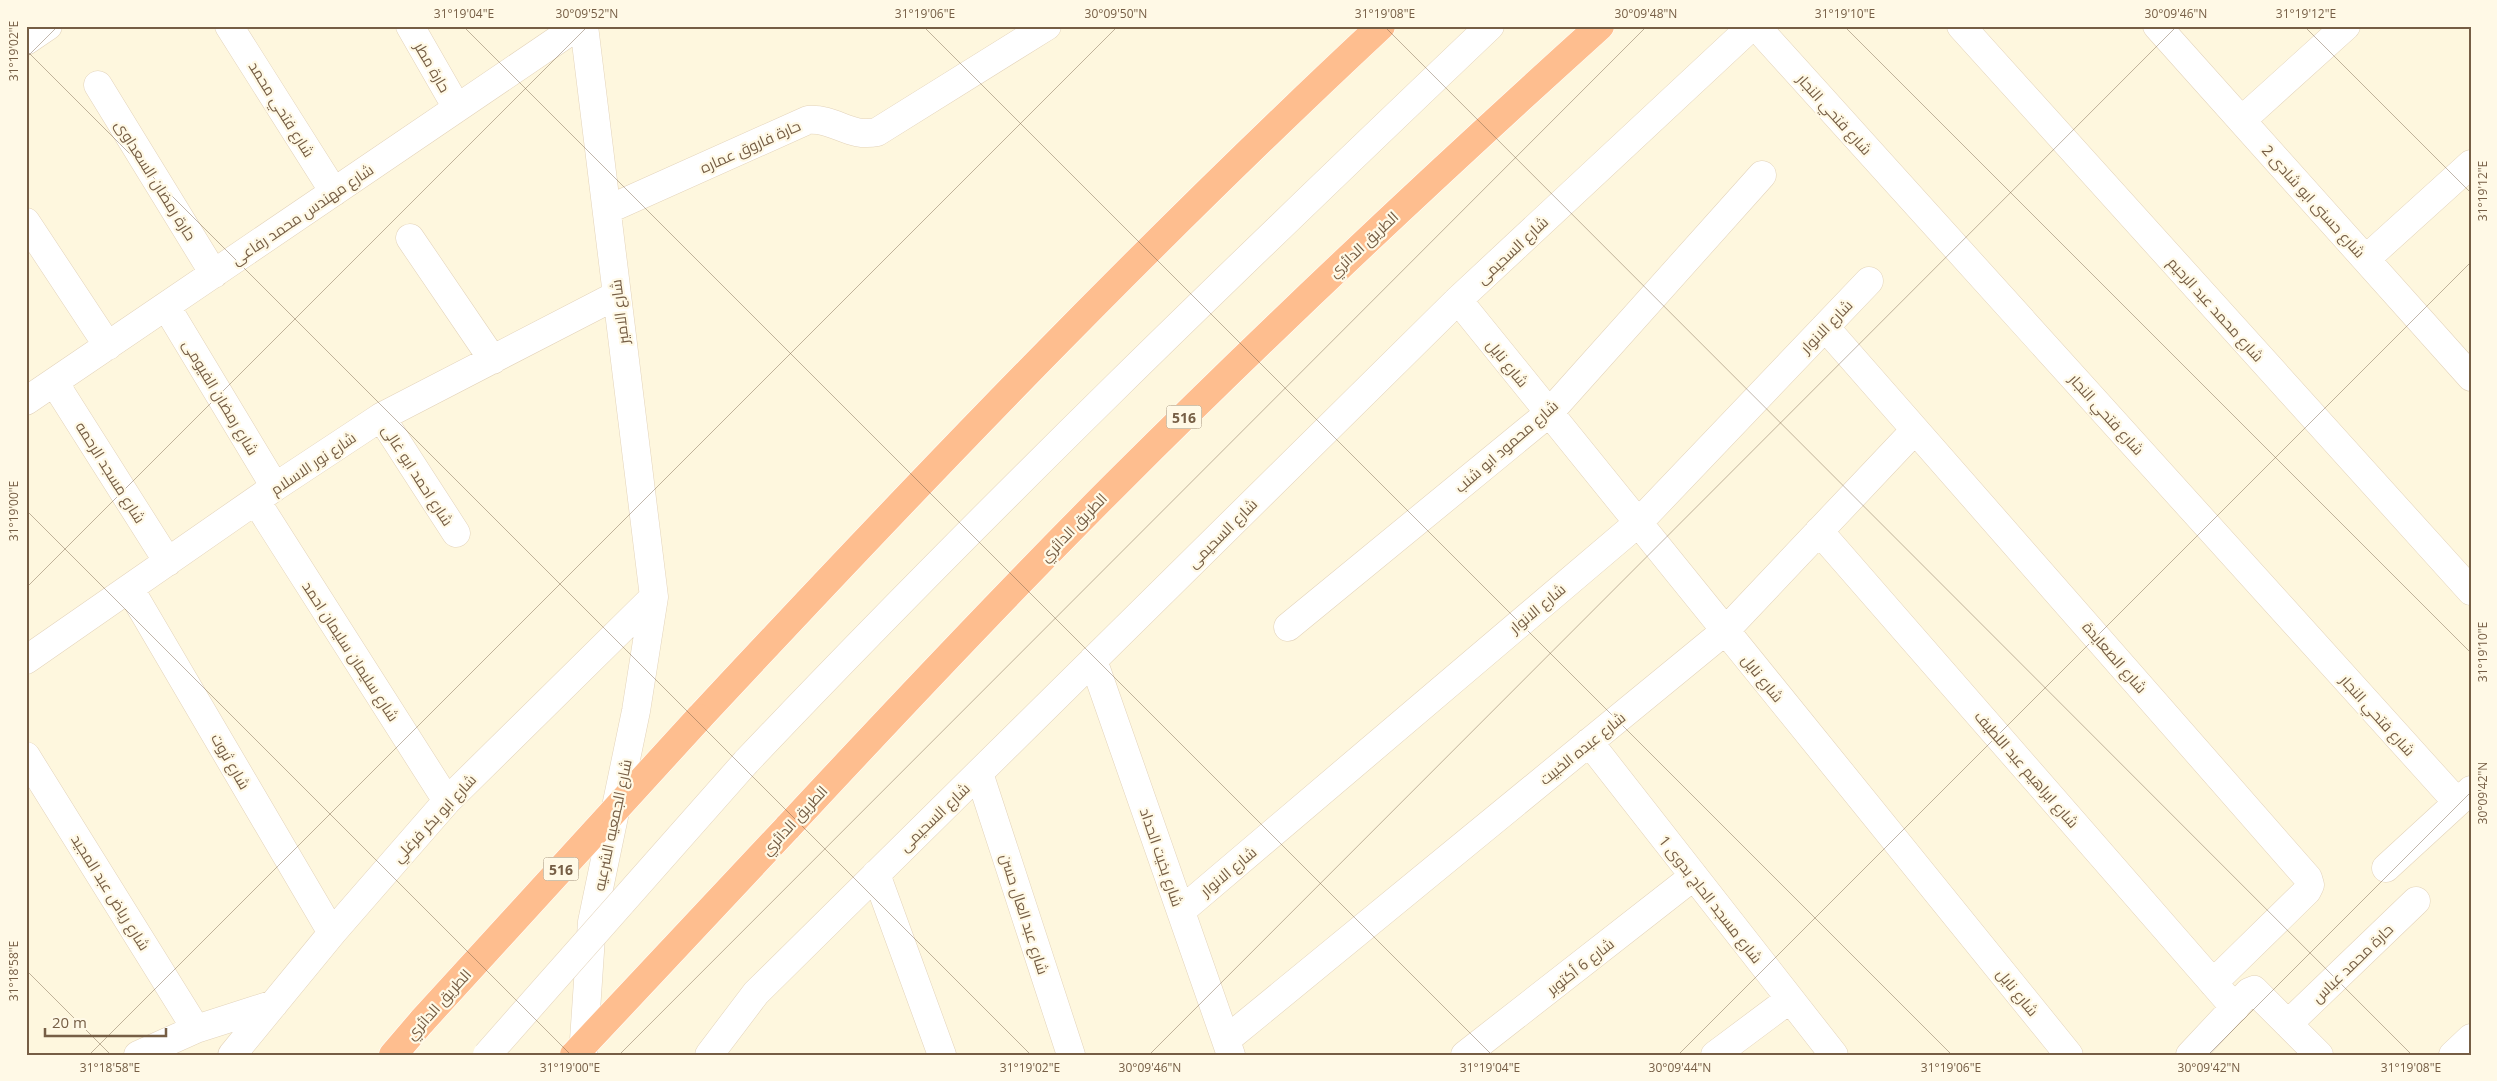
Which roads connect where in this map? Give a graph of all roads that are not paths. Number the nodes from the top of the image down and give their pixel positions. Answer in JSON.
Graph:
{"nodes":[{"id":1,"x":48,"y":26,"type":"edge"},
{"id":2,"x":229,"y":26,"type":"edge"},
{"id":3,"x":410,"y":26,"type":"edge"},
{"id":4,"x":578,"y":26,"type":"edge"},
{"id":5,"x":584,"y":26,"type":"edge"},
{"id":6,"x":1047,"y":26,"type":"edge"},
{"id":7,"x":1381,"y":26,"type":"edge"},
{"id":8,"x":1490,"y":26,"type":"edge"},
{"id":9,"x":1600,"y":26,"type":"edge"},
{"id":10,"x":1752,"y":26,"type":"edge"},
{"id":11,"x":1756,"y":26,"type":"edge"},
{"id":12,"x":1961,"y":26,"type":"edge"},
{"id":13,"x":2157,"y":26,"type":"edge"},
{"id":14,"x":2346,"y":26,"type":"edge"},
{"id":15,"x":26,"y":41,"type":"edge"},
{"id":16,"x":98,"y":85,"type":"dead end"},
{"id":17,"x":457,"y":108,"type":"junction"},
{"id":18,"x":2242,"y":120,"type":"junction"},
{"id":19,"x":2471,"y":164,"type":"edge"},
{"id":20,"x":1762,"y":175,"type":"dead end"},
{"id":21,"x":334,"y":192,"type":"junction"},
{"id":22,"x":607,"y":210,"type":"junction"},
{"id":23,"x":26,"y":222,"type":"edge"},
{"id":24,"x":410,"y":238,"type":"dead end"},
{"id":25,"x":2366,"y":260,"type":"junction"},
{"id":26,"x":214,"y":274,"type":"junction"},
{"id":27,"x":1869,"y":280,"type":"dead end"},
{"id":28,"x":617,"y":295,"type":"junction"},
{"id":29,"x":1458,"y":300,"type":"junction"},
{"id":30,"x":166,"y":306,"type":"junction"},
{"id":31,"x":1825,"y":327,"type":"junction"},
{"id":32,"x":108,"y":346,"type":"junction"},
{"id":33,"x":493,"y":360,"type":"junction"},
{"id":34,"x":2469,"y":371,"type":"edge"},
{"id":35,"x":54,"y":382,"type":"junction"},
{"id":36,"x":26,"y":401,"type":"edge"},
{"id":37,"x":1549,"y":413,"type":"junction"},
{"id":38,"x":381,"y":417,"type":"junction"},
{"id":39,"x":1915,"y":430,"type":"junction"},
{"id":40,"x":265,"y":494,"type":"junction"},
{"id":41,"x":1638,"y":523,"type":"junction"},
{"id":42,"x":1820,"y":531,"type":"junction"},
{"id":43,"x":456,"y":533,"type":"dead end"},
{"id":44,"x":168,"y":562,"type":"junction"},
{"id":45,"x":130,"y":589,"type":"junction"},
{"id":46,"x":2471,"y":591,"type":"edge"},
{"id":47,"x":654,"y":597,"type":"junction"},
{"id":48,"x":1288,"y":627,"type":"dead end"},
{"id":49,"x":1725,"y":631,"type":"junction"},
{"id":50,"x":26,"y":660,"type":"edge"},
{"id":51,"x":1093,"y":660,"type":"junction"},
{"id":52,"x":1589,"y":742,"type":"junction"},
{"id":53,"x":26,"y":756,"type":"edge"},
{"id":54,"x":979,"y":773,"type":"junction"},
{"id":55,"x":2464,"y":796,"type":"edge"},
{"id":56,"x":447,"y":800,"type":"junction"},
{"id":57,"x":2386,"y":868,"type":"dead end"},
{"id":58,"x":876,"y":874,"type":"junction"},
{"id":59,"x":1694,"y":876,"type":"junction"},
{"id":60,"x":2416,"y":901,"type":"dead end"},
{"id":61,"x":1181,"y":911,"type":"junction"},
{"id":62,"x":332,"y":932,"type":"junction"},
{"id":63,"x":2213,"y":983,"type":"junction"},
{"id":64,"x":1790,"y":999,"type":"junction"},
{"id":65,"x":274,"y":1004,"type":"junction"},
{"id":66,"x":2235,"y":1008,"type":"junction"},
{"id":67,"x":2288,"y":1024,"type":"junction"},
{"id":68,"x":196,"y":1028,"type":"junction"},
{"id":69,"x":2471,"y":1038,"type":"edge"},
{"id":70,"x":1228,"y":1048,"type":"edge"},
{"id":71,"x":138,"y":1055,"type":"edge"},
{"id":72,"x":232,"y":1055,"type":"edge"},
{"id":73,"x":393,"y":1055,"type":"edge"},
{"id":74,"x":487,"y":1055,"type":"edge"},
{"id":75,"x":574,"y":1055,"type":"edge"},
{"id":76,"x":583,"y":1055,"type":"edge"},
{"id":77,"x":710,"y":1055,"type":"edge"},
{"id":78,"x":942,"y":1055,"type":"edge"},
{"id":79,"x":1071,"y":1055,"type":"edge"},
{"id":80,"x":1465,"y":1055,"type":"edge"},
{"id":81,"x":1715,"y":1055,"type":"edge"},
{"id":82,"x":1834,"y":1055,"type":"edge"},
{"id":83,"x":2069,"y":1055,"type":"edge"},
{"id":84,"x":2190,"y":1055,"type":"edge"},
{"id":85,"x":2319,"y":1055,"type":"edge"},
{"id":86,"x":2453,"y":1055,"type":"edge"}],
"edges":[{"from":1,"to":15,"type":"street"},
{"from":2,"to":21,"type":"street","name":"شارع فتحي محمد"},
{"from":3,"to":17,"type":"street","name":"حارة مطر"},
{"from":4,"to":17,"type":"street","name":"شارع مهندس محمد رفاعى"},
{"from":5,"to":22,"type":"street","name":"شارع الامير"},
{"from":6,"to":22,"type":"street","name":"حارة فاروق عماره"},
{"from":7,"to":73,"type":"highway","name":"الطريق الدائري","number":"516","bridge":true},
{"from":8,"to":74,"type":"street","bridge":true},
{"from":9,"to":75,"type":"highway","name":"الطريق الدائري","number":"516","bridge":true},
{"from":10,"to":29,"type":"street","name":"شارع السحيمى"},
{"from":11,"to":55,"type":"street","name":"شارع فتحي النجار"},
{"from":12,"to":46,"type":"street","name":"شارع محمد عبد الرحيم"},
{"from":13,"to":18,"type":"street","name":"شارع حسنى ابو شادى 2"},
{"from":14,"to":18,"type":"street"},
{"from":16,"to":26,"type":"street","name":"حارة رمضان السعداوى"},
{"from":17,"to":21,"type":"street","name":"شارع مهندس محمد رفاعى"},
{"from":18,"to":25,"type":"street","name":"شارع حسنى ابو شادى 2"},
{"from":19,"to":25,"type":"street"},
{"from":20,"to":37,"type":"street","name":"شارع محمود ابو شنب"},
{"from":21,"to":26,"type":"street","name":"شارع مهندس محمد رفاعى"},
{"from":22,"to":28,"type":"street","name":"شارع الامير"},
{"from":23,"to":32,"type":"street"},
{"from":24,"to":33,"type":"street"},
{"from":25,"to":34,"type":"street","name":"شارع حسنى ابو شادى 2"},
{"from":26,"to":30,"type":"street","name":"شارع مهندس محمد رفاعى"},
{"from":27,"to":31,"type":"street","name":"شارع الانوار"},
{"from":28,"to":33,"type":"street","name":"شارع نور الاسلام"},
{"from":28,"to":47,"type":"street","name":"شارع الامير"},
{"from":29,"to":37,"type":"street","name":"شارع نايل"},
{"from":29,"to":51,"type":"street","name":"شارع السحيمى"},
{"from":30,"to":32,"type":"street","name":"شارع مهندس محمد رفاعى"},
{"from":30,"to":40,"type":"street","name":"شارع رمضان الفيومى"},
{"from":31,"to":39,"type":"street","name":"شارع الصعايدة"},
{"from":31,"to":41,"type":"street","name":"شارع الانوار"},
{"from":32,"to":35,"type":"street","name":"شارع مهندس محمد رفاعى"},
{"from":33,"to":38,"type":"street","name":"شارع نور الاسلام"},
{"from":35,"to":36,"type":"street","name":"شارع مهندس محمد رفاعى"},
{"from":35,"to":44,"type":"street","name":"شارع مسجد الرحمه"},
{"from":37,"to":41,"type":"street","name":"شارع نايل"},
{"from":37,"to":48,"type":"street","name":"شارع محمود ابو شنب"},
{"from":38,"to":40,"type":"street","name":"شارع نور الاسلام"},
{"from":38,"to":43,"type":"street","name":"شارع احمد ابو غالى"},
{"from":39,"to":42,"type":"street","name":"شارع عبده الخبيت"},
{"from":39,"to":63,"type":"street","name":"شارع الصعايدة"},
{"from":40,"to":44,"type":"street","name":"شارع نور الاسلام"},
{"from":40,"to":56,"type":"street","name":"شارع سليمان سليمان احمد"},
{"from":41,"to":49,"type":"street","name":"شارع نايل"},
{"from":41,"to":61,"type":"street","name":"شارع الانوار"},
{"from":42,"to":49,"type":"street","name":"شارع عبده الخبيت"},
{"from":42,"to":63,"type":"street","name":"شارع ابراهيم عبد اللطيف"},
{"from":44,"to":45,"type":"street","name":"شارع نور الاسلام"},
{"from":45,"to":50,"type":"street","name":"شارع نور الاسلام"},
{"from":45,"to":62,"type":"street","name":"شارع ثروت"},
{"from":47,"to":56,"type":"street","name":"شارع ابو بكر فرغلي"},
{"from":47,"to":76,"type":"street","name":"شارع الجمعيه الشرعيه"},
{"from":49,"to":52,"type":"street","name":"شارع عبده الخبيت"},
{"from":49,"to":83,"type":"street","name":"شارع نايل"},
{"from":51,"to":54,"type":"street","name":"شارع السحيمى"},
{"from":51,"to":61,"type":"street","name":"شارع بخيت الحداد"},
{"from":52,"to":59,"type":"street","name":"شارع مسجد الحاج بدوى 1"},
{"from":52,"to":70,"type":"street","name":"شارع عبده الخبيت"},
{"from":53,"to":68,"type":"street","name":"شارع رياض عبد المجيد"},
{"from":54,"to":58,"type":"street","name":"شارع السحيمى"},
{"from":54,"to":79,"type":"street","name":"شارع عبد العال حسن"},
{"from":55,"to":57,"type":"street"},
{"from":56,"to":62,"type":"street","name":"شارع ابو بكر فرغلي"},
{"from":58,"to":77,"type":"street","name":"شارع السحيمى"},
{"from":58,"to":78,"type":"street"},
{"from":59,"to":64,"type":"street","name":"شارع مسجد الحاج بدوى 1"},
{"from":59,"to":80,"type":"street","name":"شارع 6 أكتوبر"},
{"from":60,"to":67,"type":"street","name":"حارة محمد عباس"},
{"from":61,"to":70,"type":"street","name":"شارع بخيت الحداد"},
{"from":62,"to":65,"type":"street","name":"شارع ابو بكر فرغلي"},
{"from":63,"to":66,"type":"street","name":"شارع ابراهيم عبد اللطيف"},
{"from":64,"to":81,"type":"street"},
{"from":64,"to":82,"type":"street","name":"شارع مسجد الحاج بدوى 1"},
{"from":65,"to":68,"type":"street"},
{"from":65,"to":72,"type":"street","name":"شارع ابو بكر فرغلي"},
{"from":66,"to":67,"type":"street"},
{"from":66,"to":84,"type":"street"},
{"from":67,"to":85,"type":"street"},
{"from":68,"to":71,"type":"street"},
{"from":69,"to":86,"type":"street"}]}
